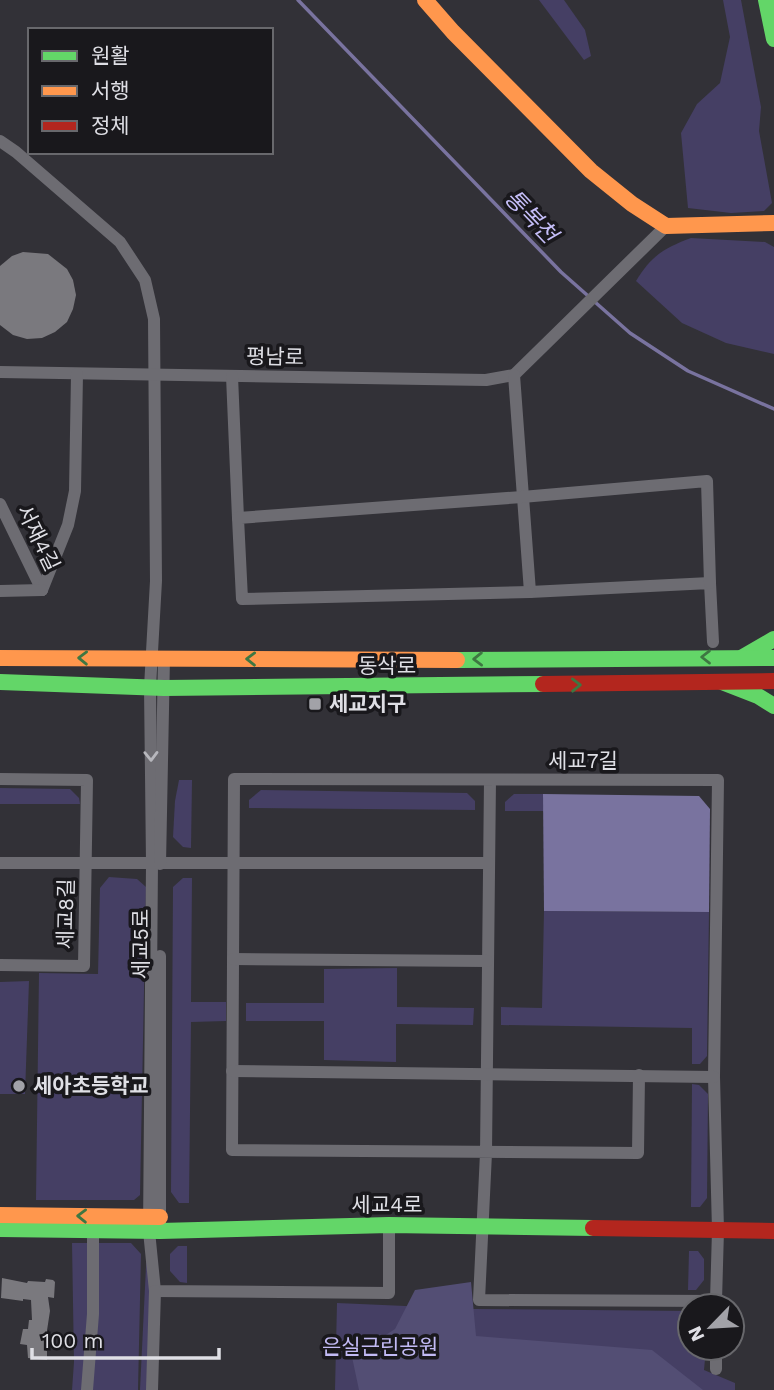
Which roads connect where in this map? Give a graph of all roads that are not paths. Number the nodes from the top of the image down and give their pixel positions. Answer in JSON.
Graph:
{"nodes":[{"id":1,"x":425,"y":0,"type":"edge"},
{"id":2,"x":766,"y":0,"type":"edge"},
{"id":3,"x":774,"y":39,"type":"edge"},
{"id":4,"x":0,"y":141,"type":"edge"},
{"id":5,"x":774,"y":223,"type":"edge"},
{"id":6,"x":667,"y":226,"type":"junction"},
{"id":7,"x":0,"y":372,"type":"edge"},
{"id":8,"x":77,"y":374,"type":"junction"},
{"id":9,"x":154,"y":375,"type":"junction"},
{"id":10,"x":514,"y":375,"type":"junction"},
{"id":11,"x":232,"y":376,"type":"junction"},
{"id":12,"x":522,"y":497,"type":"junction"},
{"id":13,"x":0,"y":504,"type":"edge"},
{"id":14,"x":238,"y":518,"type":"junction"},
{"id":15,"x":710,"y":583,"type":"junction"},
{"id":16,"x":42,"y":590,"type":"junction"},
{"id":17,"x":0,"y":591,"type":"edge"},
{"id":18,"x":530,"y":593,"type":"junction"},
{"id":19,"x":774,"y":639,"type":"edge"},
{"id":20,"x":713,"y":642,"type":"dead end"},
{"id":21,"x":0,"y":657,"type":"edge"},
{"id":22,"x":743,"y":657,"type":"junction"},
{"id":23,"x":158,"y":658,"type":"junction"},
{"id":24,"x":774,"y":658,"type":"edge"},
{"id":25,"x":774,"y":681,"type":"edge"},
{"id":26,"x":0,"y":682,"type":"edge"},
{"id":27,"x":722,"y":682,"type":"junction"},
{"id":28,"x":157,"y":688,"type":"junction"},
{"id":29,"x":774,"y":706,"type":"edge"},
{"id":30,"x":0,"y":779,"type":"edge"},
{"id":31,"x":490,"y":780,"type":"junction"},
{"id":32,"x":234,"y":862,"type":"junction"},
{"id":33,"x":0,"y":863,"type":"edge"},
{"id":34,"x":85,"y":863,"type":"junction"},
{"id":35,"x":156,"y":863,"type":"junction"},
{"id":36,"x":488,"y":863,"type":"junction"},
{"id":37,"x":233,"y":959,"type":"junction"},
{"id":38,"x":487,"y":961,"type":"junction"},
{"id":39,"x":0,"y":965,"type":"edge"},
{"id":40,"x":232,"y":1071,"type":"junction"},
{"id":41,"x":485,"y":1074,"type":"junction"},
{"id":42,"x":639,"y":1075,"type":"junction"},
{"id":43,"x":714,"y":1077,"type":"junction"},
{"id":44,"x":486,"y":1153,"type":"junction"},
{"id":45,"x":0,"y":1215,"type":"edge"},
{"id":46,"x":155,"y":1224,"type":"junction"},
{"id":47,"x":389,"y":1225,"type":"junction"},
{"id":48,"x":484,"y":1228,"type":"junction"},
{"id":49,"x":0,"y":1229,"type":"edge"},
{"id":50,"x":93,"y":1230,"type":"junction"},
{"id":51,"x":718,"y":1230,"type":"junction"},
{"id":52,"x":774,"y":1231,"type":"edge"},
{"id":53,"x":155,"y":1291,"type":"junction"},
{"id":54,"x":716,"y":1292,"type":"edge"},
{"id":55,"x":676,"y":1303,"type":"edge"},
{"id":56,"x":716,"y":1362,"type":"edge"},
{"id":57,"x":716,"y":1369,"type":"dead end"},
{"id":58,"x":87,"y":1390,"type":"edge"},
{"id":59,"x":152,"y":1390,"type":"edge"}],
"edges":[{"from":1,"to":6,"type":"main road"},
{"from":2,"to":3,"type":"main road"},
{"from":4,"to":9,"type":"street","name":"세교5로"},
{"from":5,"to":6,"type":"main road"},
{"from":6,"to":10,"type":"street"},
{"from":7,"to":8,"type":"street","name":"평남로"},
{"from":8,"to":9,"type":"street","name":"평남로"},
{"from":8,"to":16,"type":"street"},
{"from":9,"to":11,"type":"street","name":"평남로"},
{"from":9,"to":23,"type":"street","name":"세교5로"},
{"from":10,"to":11,"type":"street","name":"평남로"},
{"from":10,"to":12,"type":"street"},
{"from":11,"to":14,"type":"street"},
{"from":12,"to":14,"type":"street"},
{"from":12,"to":15,"type":"street"},
{"from":12,"to":18,"type":"street"},
{"from":13,"to":16,"type":"street","name":"서재4길"},
{"from":14,"to":18,"type":"street"},
{"from":15,"to":18,"type":"street"},
{"from":15,"to":20,"type":"street"},
{"from":16,"to":17,"type":"street"},
{"from":19,"to":22,"type":"main road"},
{"from":23,"to":21,"type":"main road","name":"동삭로","one_way":true},
{"from":22,"to":23,"type":"main road","name":"동삭로","one_way":true},
{"from":22,"to":24,"type":"main road","name":"동삭로"},
{"from":23,"to":28,"type":"street","name":"세교5로"},
{"from":25,"to":27,"type":"main road","name":"동삭로"},
{"from":26,"to":28,"type":"main road","name":"동삭로"},
{"from":28,"to":27,"type":"main road","name":"동삭로","one_way":true},
{"from":27,"to":29,"type":"main road"},
{"from":28,"to":35,"type":"street","name":"세교5로"},
{"from":30,"to":34,"type":"street","name":"세교8길"},
{"from":31,"to":32,"type":"street","name":"세교7길"},
{"from":31,"to":36,"type":"street"},
{"from":31,"to":43,"type":"street","name":"세교7길"},
{"from":32,"to":35,"type":"street"},
{"from":32,"to":36,"type":"street"},
{"from":32,"to":37,"type":"street","name":"세교7길"},
{"from":33,"to":34,"type":"street","name":"세교8길"},
{"from":34,"to":35,"type":"street","name":"세교8길"},
{"from":34,"to":39,"type":"street","name":"세교8길"},
{"from":35,"to":46,"type":"street","name":"세교5로"},
{"from":36,"to":38,"type":"street"},
{"from":37,"to":38,"type":"street"},
{"from":37,"to":40,"type":"street","name":"세교7길"},
{"from":38,"to":41,"type":"street"},
{"from":40,"to":41,"type":"street"},
{"from":40,"to":44,"type":"street","name":"세교7길"},
{"from":41,"to":42,"type":"street"},
{"from":41,"to":44,"type":"street"},
{"from":42,"to":43,"type":"street"},
{"from":42,"to":44,"type":"street","name":"세교7길"},
{"from":43,"to":51,"type":"street","name":"세교7길"},
{"from":44,"to":48,"type":"street"},
{"from":46,"to":45,"type":"main road","name":"세교4로","one_way":true},
{"from":46,"to":47,"type":"main road","name":"세교4로"},
{"from":46,"to":50,"type":"main road","name":"세교4로"},
{"from":46,"to":53,"type":"street","name":"세교5로"},
{"from":47,"to":48,"type":"main road","name":"세교4로"},
{"from":47,"to":53,"type":"street"},
{"from":48,"to":51,"type":"main road","name":"세교4로"},
{"from":48,"to":55,"type":"street"},
{"from":49,"to":50,"type":"main road","name":"세교4로"},
{"from":50,"to":58,"type":"street"},
{"from":51,"to":52,"type":"main road","name":"세교4로"},
{"from":51,"to":54,"type":"street","name":"세교7길"},
{"from":53,"to":59,"type":"street","name":"세교5로"},
{"from":56,"to":57,"type":"street"}]}
